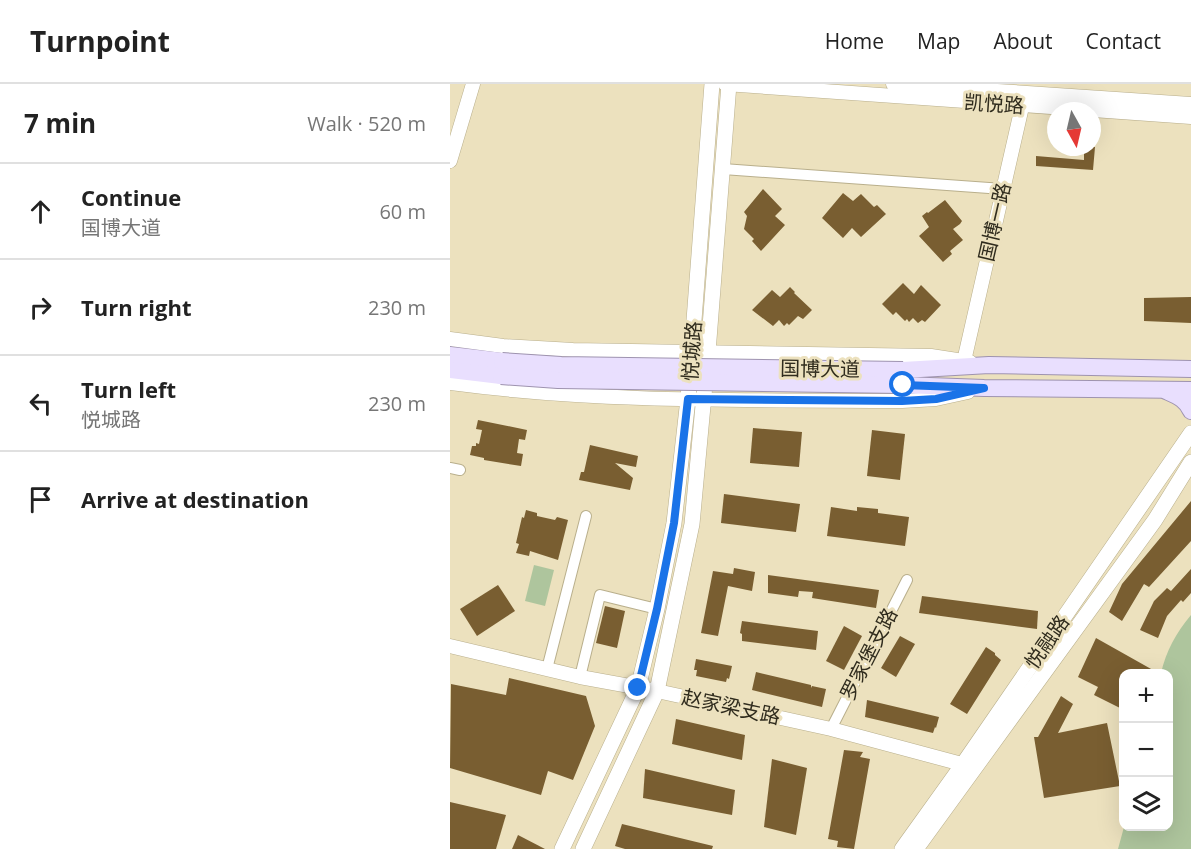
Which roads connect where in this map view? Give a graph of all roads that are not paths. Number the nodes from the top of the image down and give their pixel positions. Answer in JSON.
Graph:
{"nodes":[{"id":1,"x":473,"y":84,"type":"edge"},
{"id":2,"x":712,"y":84,"type":"edge"},
{"id":3,"x":728,"y":84,"type":"edge"},
{"id":4,"x":893,"y":84,"type":"edge"},
{"id":5,"x":1025,"y":94,"type":"edge"},
{"id":6,"x":1191,"y":104,"type":"edge"},
{"id":7,"x":1191,"y":117,"type":"edge"},
{"id":8,"x":450,"y":161,"type":"edge"},
{"id":9,"x":723,"y":169,"type":"junction"},
{"id":10,"x":1003,"y":189,"type":"junction"},
{"id":11,"x":450,"y":339,"type":"edge"},
{"id":12,"x":692,"y":352,"type":"junction"},
{"id":13,"x":708,"y":352,"type":"junction"},
{"id":14,"x":450,"y":355,"type":"edge"},
{"id":15,"x":964,"y":361,"type":"junction"},
{"id":16,"x":989,"y":365,"type":"junction"},
{"id":17,"x":501,"y":369,"type":"junction"},
{"id":18,"x":1191,"y":369,"type":"edge"},
{"id":19,"x":450,"y":370,"type":"edge"},
{"id":20,"x":903,"y":377,"type":"junction"},
{"id":21,"x":450,"y":383,"type":"edge"},
{"id":22,"x":984,"y":388,"type":"junction"},
{"id":23,"x":1162,"y":390,"type":"junction"},
{"id":24,"x":1191,"y":390,"type":"edge"},
{"id":25,"x":688,"y":399,"type":"junction"},
{"id":26,"x":704,"y":399,"type":"junction"},
{"id":27,"x":1191,"y":411,"type":"edge"},
{"id":28,"x":1191,"y":433,"type":"edge"},
{"id":29,"x":1191,"y":462,"type":"edge"},
{"id":30,"x":586,"y":516,"type":"dead end"},
{"id":31,"x":907,"y":580,"type":"dead end"},
{"id":32,"x":657,"y":609,"type":"junction"},
{"id":33,"x":450,"y":646,"type":"edge"},
{"id":34,"x":547,"y":669,"type":"junction"},
{"id":35,"x":580,"y":677,"type":"junction"},
{"id":36,"x":638,"y":688,"type":"junction"},
{"id":37,"x":657,"y":690,"type":"junction"},
{"id":38,"x":831,"y":729,"type":"junction"},
{"id":39,"x":969,"y":766,"type":"junction"},
{"id":40,"x":562,"y":849,"type":"edge"},
{"id":41,"x":584,"y":849,"type":"edge"},
{"id":42,"x":902,"y":849,"type":"edge"},
{"id":43,"x":916,"y":849,"type":"edge"}],
"edges":[{"from":1,"to":8,"type":"street"},
{"from":2,"to":12,"type":"main road","name":"悦城路"},
{"from":3,"to":5,"type":"street","name":"凯悦路"},
{"from":3,"to":9,"type":"main road","name":"悦城路"},
{"from":4,"to":5,"type":"street","name":"凯悦路"},
{"from":5,"to":6,"type":"street","name":"凯悦路"},
{"from":5,"to":7,"type":"street","name":"凯悦路"},
{"from":5,"to":10,"type":"street","name":"国博一路"},
{"from":9,"to":10,"type":"street"},
{"from":9,"to":13,"type":"main road","name":"悦城路"},
{"from":10,"to":15,"type":"street","name":"国博一路"},
{"from":11,"to":12,"type":"street"},
{"from":12,"to":13,"type":"street"},
{"from":12,"to":25,"type":"main road","name":"悦城路"},
{"from":13,"to":15,"type":"street"},
{"from":13,"to":26,"type":"main road","name":"悦城路"},
{"from":14,"to":17,"type":"main road","name":"国博大道"},
{"from":15,"to":16,"type":"street"},
{"from":16,"to":18,"type":"main road","name":"国博大道"},
{"from":16,"to":20,"type":"main road","name":"国博大道"},
{"from":17,"to":19,"type":"main road","name":"国博大道"},
{"from":17,"to":20,"type":"main road","name":"国博大道","bridge":true},
{"from":20,"to":22,"type":"main road","name":"国博大道"},
{"from":21,"to":25,"type":"street"},
{"from":22,"to":23,"type":"main road","name":"国博大道"},
{"from":22,"to":26,"type":"street"},
{"from":23,"to":24,"type":"main road","name":"国博大道"},
{"from":23,"to":27,"type":"main road"},
{"from":25,"to":26,"type":"street"},
{"from":25,"to":32,"type":"main road","name":"悦城路"},
{"from":26,"to":37,"type":"main road","name":"悦城路"},
{"from":28,"to":39,"type":"main road","name":"悦融路"},
{"from":29,"to":39,"type":"main road","name":"悦融路"},
{"from":30,"to":34,"type":"street"},
{"from":31,"to":38,"type":"street","name":"罗家堡支路"},
{"from":32,"to":35,"type":"street"},
{"from":32,"to":36,"type":"main road","name":"悦城路"},
{"from":33,"to":34,"type":"street","name":"赵家梁支路"},
{"from":34,"to":35,"type":"street","name":"赵家梁支路"},
{"from":35,"to":36,"type":"street","name":"赵家梁支路"},
{"from":36,"to":37,"type":"street","name":"赵家梁支路"},
{"from":36,"to":40,"type":"main road","name":"悦城路"},
{"from":37,"to":38,"type":"street","name":"赵家梁支路"},
{"from":37,"to":41,"type":"main road","name":"悦城路"},
{"from":38,"to":39,"type":"street","name":"赵家梁支路"},
{"from":39,"to":42,"type":"main road","name":"悦融路"},
{"from":39,"to":43,"type":"main road","name":"悦融路"}]}
